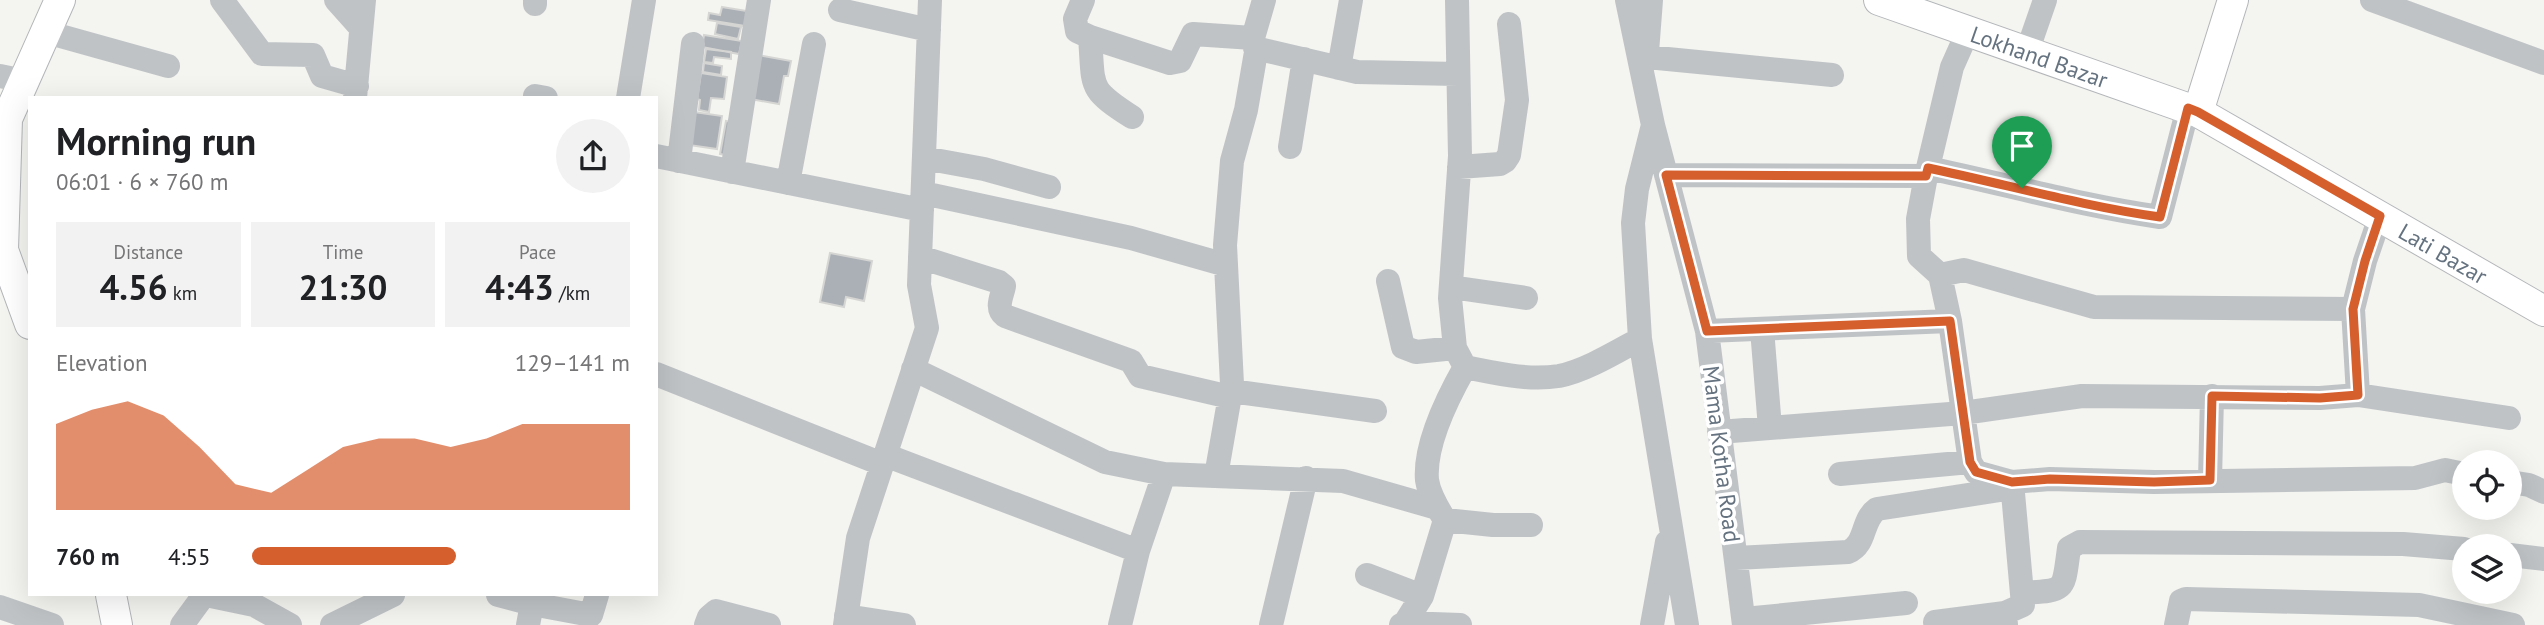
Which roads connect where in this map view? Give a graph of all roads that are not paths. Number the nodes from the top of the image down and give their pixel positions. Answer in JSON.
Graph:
{"nodes":[{"id":1,"x":60,"y":0,"type":"edge"},
{"id":2,"x":222,"y":0,"type":"edge"},
{"id":3,"x":336,"y":0,"type":"edge"},
{"id":4,"x":364,"y":0,"type":"edge"},
{"id":5,"x":644,"y":0,"type":"edge"},
{"id":6,"x":759,"y":0,"type":"edge"},
{"id":7,"x":930,"y":0,"type":"edge"},
{"id":8,"x":1083,"y":0,"type":"edge"},
{"id":9,"x":1264,"y":0,"type":"edge"},
{"id":10,"x":1351,"y":0,"type":"edge"},
{"id":11,"x":1457,"y":0,"type":"edge"},
{"id":12,"x":1627,"y":0,"type":"edge"},
{"id":13,"x":1651,"y":0,"type":"edge"},
{"id":14,"x":1879,"y":0,"type":"edge"},
{"id":15,"x":2045,"y":0,"type":"edge"},
{"id":16,"x":2233,"y":0,"type":"edge"},
{"id":17,"x":2372,"y":0,"type":"edge"},
{"id":18,"x":840,"y":10,"type":"dead end"},
{"id":19,"x":1509,"y":24,"type":"dead end"},
{"id":20,"x":361,"y":28,"type":"junction"},
{"id":21,"x":929,"y":30,"type":"junction"},
{"id":22,"x":1968,"y":31,"type":"junction"},
{"id":23,"x":46,"y":32,"type":"junction"},
{"id":24,"x":1090,"y":37,"type":"junction"},
{"id":25,"x":1254,"y":43,"type":"junction"},
{"id":26,"x":693,"y":44,"type":"dead end"},
{"id":27,"x":814,"y":44,"type":"dead end"},
{"id":28,"x":2027,"y":52,"type":"junction"},
{"id":29,"x":1304,"y":60,"type":"junction"},
{"id":30,"x":2544,"y":63,"type":"edge"},
{"id":31,"x":168,"y":66,"type":"dead end"},
{"id":32,"x":1339,"y":68,"type":"junction"},
{"id":33,"x":1646,"y":69,"type":"junction"},
{"id":34,"x":1458,"y":74,"type":"junction"},
{"id":35,"x":1832,"y":75,"type":"dead end"},
{"id":36,"x":17,"y":93,"type":"edge"},
{"id":37,"x":361,"y":94,"type":"edge"},
{"id":38,"x":628,"y":96,"type":"edge"},
{"id":39,"x":2193,"y":110,"type":"junction"},
{"id":40,"x":1132,"y":117,"type":"dead end"},
{"id":41,"x":1653,"y":125,"type":"junction"},
{"id":42,"x":1290,"y":147,"type":"dead end"},
{"id":43,"x":668,"y":158,"type":"edge"},
{"id":44,"x":924,"y":158,"type":"junction"},
{"id":45,"x":1459,"y":167,"type":"junction"},
{"id":46,"x":732,"y":172,"type":"junction"},
{"id":47,"x":1927,"y":172,"type":"junction"},
{"id":48,"x":1666,"y":175,"type":"junction"},
{"id":49,"x":788,"y":183,"type":"junction"},
{"id":50,"x":1049,"y":187,"type":"dead end"},
{"id":51,"x":922,"y":201,"type":"junction"},
{"id":52,"x":2380,"y":216,"type":"junction"},
{"id":53,"x":920,"y":257,"type":"junction"},
{"id":54,"x":1226,"y":265,"type":"junction"},
{"id":55,"x":1940,"y":275,"type":"junction"},
{"id":56,"x":1388,"y":281,"type":"dead end"},
{"id":57,"x":1451,"y":288,"type":"junction"},
{"id":58,"x":1526,"y":298,"type":"dead end"},
{"id":59,"x":2353,"y":309,"type":"junction"},
{"id":60,"x":2544,"y":311,"type":"edge"},
{"id":61,"x":28,"y":319,"type":"edge"},
{"id":62,"x":1950,"y":321,"type":"junction"},
{"id":63,"x":1762,"y":329,"type":"junction"},
{"id":64,"x":1707,"y":331,"type":"junction"},
{"id":65,"x":1640,"y":339,"type":"junction"},
{"id":66,"x":1460,"y":358,"type":"junction"},
{"id":67,"x":913,"y":369,"type":"junction"},
{"id":68,"x":658,"y":375,"type":"edge"},
{"id":69,"x":1230,"y":394,"type":"junction"},
{"id":70,"x":2358,"y":395,"type":"junction"},
{"id":71,"x":2212,"y":396,"type":"junction"},
{"id":72,"x":1375,"y":411,"type":"dead end"},
{"id":73,"x":1963,"y":413,"type":"junction"},
{"id":74,"x":2509,"y":418,"type":"dead end"},
{"id":75,"x":1770,"y":428,"type":"junction"},
{"id":76,"x":1719,"y":432,"type":"junction"},
{"id":77,"x":884,"y":459,"type":"junction"},
{"id":78,"x":1970,"y":462,"type":"junction"},
{"id":79,"x":2452,"y":471,"type":"edge"},
{"id":80,"x":1164,"y":474,"type":"junction"},
{"id":81,"x":1840,"y":474,"type":"dead end"},
{"id":82,"x":1216,"y":476,"type":"junction"},
{"id":83,"x":1306,"y":478,"type":"junction"},
{"id":84,"x":2210,"y":480,"type":"junction"},
{"id":85,"x":2522,"y":484,"type":"edge"},
{"id":86,"x":2012,"y":485,"type":"junction"},
{"id":87,"x":2544,"y":492,"type":"edge"},
{"id":88,"x":1441,"y":514,"type":"junction"},
{"id":89,"x":1670,"y":524,"type":"junction"},
{"id":90,"x":1531,"y":525,"type":"dead end"},
{"id":91,"x":2452,"y":548,"type":"edge"},
{"id":92,"x":1138,"y":551,"type":"junction"},
{"id":93,"x":2522,"y":556,"type":"edge"},
{"id":94,"x":1736,"y":558,"type":"junction"},
{"id":95,"x":2544,"y":559,"type":"edge"},
{"id":96,"x":1367,"y":575,"type":"dead end"},
{"id":97,"x":2022,"y":593,"type":"junction"},
{"id":98,"x":111,"y":596,"type":"edge"},
{"id":99,"x":204,"y":596,"type":"edge"},
{"id":100,"x":215,"y":596,"type":"edge"},
{"id":101,"x":391,"y":596,"type":"edge"},
{"id":102,"x":500,"y":596,"type":"edge"},
{"id":103,"x":597,"y":596,"type":"edge"},
{"id":104,"x":1422,"y":596,"type":"junction"},
{"id":105,"x":256,"y":600,"type":"edge"},
{"id":106,"x":1906,"y":603,"type":"dead end"},
{"id":107,"x":0,"y":607,"type":"edge"},
{"id":108,"x":530,"y":615,"type":"edge"},
{"id":109,"x":2006,"y":619,"type":"edge"},
{"id":110,"x":1793,"y":620,"type":"edge"},
{"id":111,"x":845,"y":621,"type":"edge"},
{"id":112,"x":1744,"y":622,"type":"edge"},
{"id":113,"x":1935,"y":622,"type":"dead end"},
{"id":114,"x":892,"y":624,"type":"edge"},
{"id":115,"x":1403,"y":624,"type":"edge"},
{"id":116,"x":52,"y":625,"type":"edge"},
{"id":117,"x":117,"y":625,"type":"edge"},
{"id":118,"x":182,"y":625,"type":"edge"},
{"id":119,"x":290,"y":625,"type":"edge"},
{"id":120,"x":332,"y":625,"type":"edge"},
{"id":121,"x":706,"y":625,"type":"edge"},
{"id":122,"x":769,"y":625,"type":"edge"},
{"id":123,"x":1120,"y":625,"type":"edge"},
{"id":124,"x":1271,"y":625,"type":"edge"},
{"id":125,"x":1461,"y":625,"type":"edge"},
{"id":126,"x":1652,"y":625,"type":"edge"},
{"id":127,"x":1687,"y":625,"type":"edge"},
{"id":128,"x":2176,"y":625,"type":"edge"},
{"id":129,"x":2513,"y":625,"type":"edge"}],
"edges":[{"from":1,"to":23,"type":"main road"},
{"from":2,"to":37,"type":"street"},
{"from":3,"to":20,"type":"street"},
{"from":4,"to":20,"type":"street"},
{"from":5,"to":38,"type":"street"},
{"from":6,"to":46,"type":"street"},
{"from":7,"to":21,"type":"street"},
{"from":8,"to":24,"type":"street"},
{"from":9,"to":25,"type":"street"},
{"from":10,"to":32,"type":"street"},
{"from":11,"to":34,"type":"street"},
{"from":12,"to":33,"type":"street","name":"Mama Kotha Road"},
{"from":13,"to":33,"type":"street","name":"Mama Kotha Road"},
{"from":14,"to":22,"type":"main road","name":"Lokhand Bazar"},
{"from":15,"to":28,"type":"street"},
{"from":16,"to":39,"type":"main road"},
{"from":17,"to":30,"type":"street"},
{"from":18,"to":21,"type":"street"},
{"from":19,"to":45,"type":"street"},
{"from":20,"to":37,"type":"street"},
{"from":21,"to":44,"type":"street"},
{"from":22,"to":28,"type":"main road","name":"Lokhand Bazar"},
{"from":22,"to":47,"type":"street"},
{"from":23,"to":31,"type":"street"},
{"from":23,"to":36,"type":"main road"},
{"from":24,"to":25,"type":"street"},
{"from":24,"to":40,"type":"street"},
{"from":25,"to":29,"type":"street"},
{"from":25,"to":54,"type":"street"},
{"from":26,"to":43,"type":"street"},
{"from":27,"to":49,"type":"street"},
{"from":28,"to":39,"type":"main road","name":"Lokhand Bazar"},
{"from":29,"to":32,"type":"street"},
{"from":29,"to":42,"type":"street"},
{"from":32,"to":34,"type":"street"},
{"from":33,"to":35,"type":"street"},
{"from":33,"to":41,"type":"street","name":"Mama Kotha Road"},
{"from":34,"to":45,"type":"street"},
{"from":36,"to":61,"type":"main road"},
{"from":39,"to":47,"type":"street"},
{"from":39,"to":52,"type":"main road","name":"Lati Bazar"},
{"from":41,"to":48,"type":"street","name":"Mama Kotha Road"},
{"from":41,"to":65,"type":"street"},
{"from":43,"to":46,"type":"street"},
{"from":44,"to":50,"type":"street"},
{"from":44,"to":51,"type":"street"},
{"from":45,"to":57,"type":"street"},
{"from":46,"to":49,"type":"street"},
{"from":47,"to":48,"type":"street"},
{"from":47,"to":55,"type":"street"},
{"from":48,"to":64,"type":"street","name":"Mama Kotha Road"},
{"from":49,"to":51,"type":"street"},
{"from":51,"to":53,"type":"street"},
{"from":51,"to":54,"type":"street"},
{"from":52,"to":59,"type":"street"},
{"from":52,"to":60,"type":"main road","name":"Lati Bazar"},
{"from":53,"to":67,"type":"street"},
{"from":53,"to":69,"type":"street"},
{"from":54,"to":69,"type":"street"},
{"from":55,"to":59,"type":"street"},
{"from":55,"to":62,"type":"street"},
{"from":56,"to":66,"type":"street"},
{"from":57,"to":58,"type":"street"},
{"from":57,"to":66,"type":"street"},
{"from":59,"to":70,"type":"street"},
{"from":62,"to":63,"type":"street"},
{"from":62,"to":73,"type":"street"},
{"from":63,"to":64,"type":"street"},
{"from":63,"to":75,"type":"street"},
{"from":64,"to":76,"type":"street","name":"Mama Kotha Road"},
{"from":65,"to":66,"type":"street"},
{"from":65,"to":89,"type":"street"},
{"from":66,"to":88,"type":"street"},
{"from":67,"to":77,"type":"street"},
{"from":67,"to":80,"type":"street"},
{"from":68,"to":77,"type":"street"},
{"from":69,"to":72,"type":"street"},
{"from":69,"to":82,"type":"street"},
{"from":70,"to":71,"type":"street"},
{"from":70,"to":74,"type":"street"},
{"from":71,"to":73,"type":"street"},
{"from":71,"to":84,"type":"street"},
{"from":73,"to":75,"type":"street"},
{"from":73,"to":78,"type":"street"},
{"from":75,"to":76,"type":"street"},
{"from":76,"to":94,"type":"street","name":"Mama Kotha Road"},
{"from":77,"to":92,"type":"street"},
{"from":77,"to":111,"type":"street"},
{"from":78,"to":81,"type":"street"},
{"from":78,"to":86,"type":"street"},
{"from":79,"to":84,"type":"street"},
{"from":80,"to":82,"type":"street"},
{"from":80,"to":92,"type":"street"},
{"from":82,"to":83,"type":"street"},
{"from":83,"to":88,"type":"street"},
{"from":83,"to":124,"type":"street"},
{"from":84,"to":86,"type":"street"},
{"from":85,"to":87,"type":"street"},
{"from":86,"to":94,"type":"street"},
{"from":86,"to":97,"type":"street"},
{"from":88,"to":90,"type":"street"},
{"from":88,"to":104,"type":"street"},
{"from":89,"to":126,"type":"street"},
{"from":89,"to":127,"type":"street"},
{"from":91,"to":97,"type":"street"},
{"from":92,"to":123,"type":"street"},
{"from":93,"to":95,"type":"street"},
{"from":94,"to":112,"type":"street","name":"Mama Kotha Road"},
{"from":96,"to":104,"type":"street"},
{"from":97,"to":109,"type":"street"},
{"from":98,"to":117,"type":"main road"},
{"from":99,"to":118,"type":"street"},
{"from":100,"to":105,"type":"street"},
{"from":101,"to":120,"type":"street"},
{"from":102,"to":108,"type":"street"},
{"from":103,"to":108,"type":"street"},
{"from":104,"to":115,"type":"street"},
{"from":105,"to":119,"type":"street"},
{"from":106,"to":110,"type":"street"},
{"from":107,"to":116,"type":"street"},
{"from":109,"to":113,"type":"street"},
{"from":110,"to":112,"type":"street"},
{"from":111,"to":114,"type":"street"},
{"from":115,"to":125,"type":"street"},
{"from":121,"to":122,"type":"street"},
{"from":128,"to":129,"type":"street"}]}
